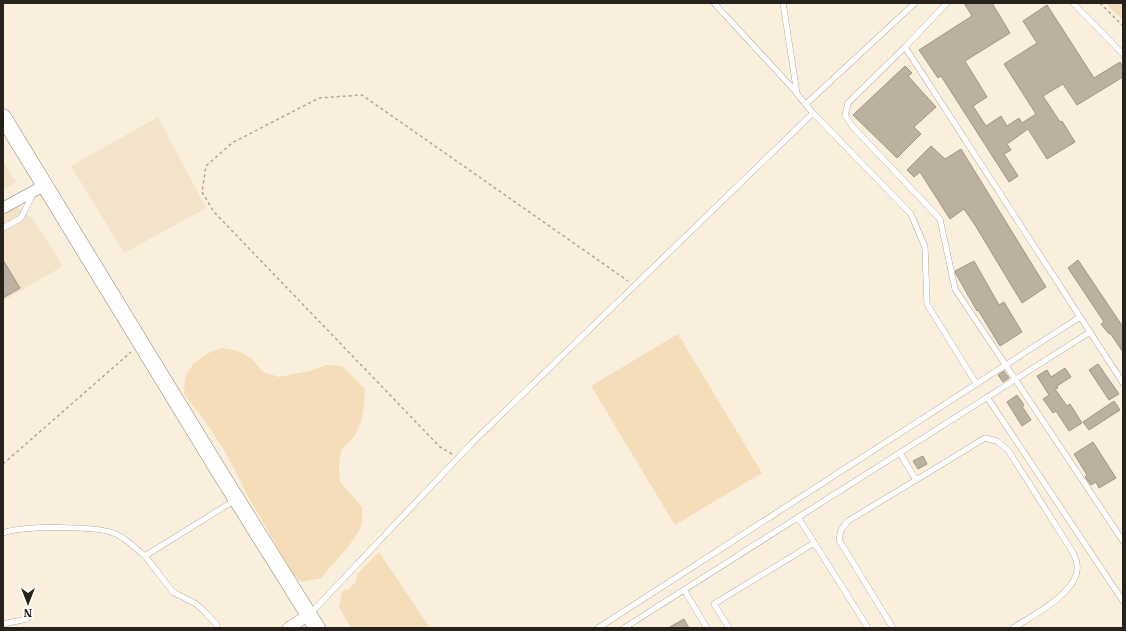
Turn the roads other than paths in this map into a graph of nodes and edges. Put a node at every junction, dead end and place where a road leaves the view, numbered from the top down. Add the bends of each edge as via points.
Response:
1 (714, 3) edge
2 (783, 3) edge
3 (915, 3) edge
4 (947, 3) edge
5 (1073, 3) edge
6 (905, 47) junction
7 (1123, 54) edge
8 (797, 94) junction
9 (806, 104) junction
10 (813, 113) junction
11 (3, 117) edge
12 (40, 187) junction
13 (3, 208) edge
14 (3, 228) edge
15 (1080, 317) junction
16 (1090, 332) junction
17 (1006, 364) junction
18 (1016, 380) junction
19 (976, 383) junction
20 (1123, 383) edge
21 (987, 397) junction
22 (900, 453) junction
23 (916, 480) junction
24 (237, 498) junction
25 (798, 517) junction
26 (3, 533) edge
27 (1123, 541) edge
28 (814, 543) junction
29 (145, 556) junction
30 (684, 590) junction
31 (1123, 601) edge
32 (27, 619) dead end
33 (313, 621) edge
34 (3, 624) edge
35 (217, 625) dead end
36 (288, 628) edge
37 (598, 628) edge
38 (624, 628) edge
39 (707, 628) edge
40 (729, 628) edge
41 (868, 628) edge
42 (893, 628) edge
43 (1014, 628) edge

1 - 8 lane
2 - 8 lane
3 - 9 lane
4 - 6 lane
5 - 7 lane
6 - 15 lane
6 - 17 lane via 848,103 845,115 852,126 940,219 955,289
8 - 9 lane
9 - 10 lane
10 - 19 lane via 911,214 925,247 927,304
10 - 33 lane via 458,458
11 - 12 main road
12 - 13 street
12 - 14 lane via 21,218
12 - 24 main road via 142,343
15 - 16 lane
15 - 17 lane
16 - 18 lane
16 - 20 lane
17 - 18 lane
17 - 19 lane
18 - 21 lane
18 - 27 lane
19 - 37 lane
21 - 22 lane
21 - 31 lane
22 - 23 lane
22 - 25 lane
23 - 42 lane via 848,521 841,530 839,540
23 - 43 lane via 985,438 998,441 1008,450 1072,551 1078,566 1074,582 1063,595
24 - 29 lane
24 - 33 main road
25 - 28 lane
25 - 30 lane
26 - 29 lane via 11,530 51,528 100,530 117,534
28 - 40 lane via 714,604
28 - 41 lane
29 - 35 lane via 172,592 196,604
30 - 38 lane
30 - 39 lane
32 - 34 lane
33 - 36 street

